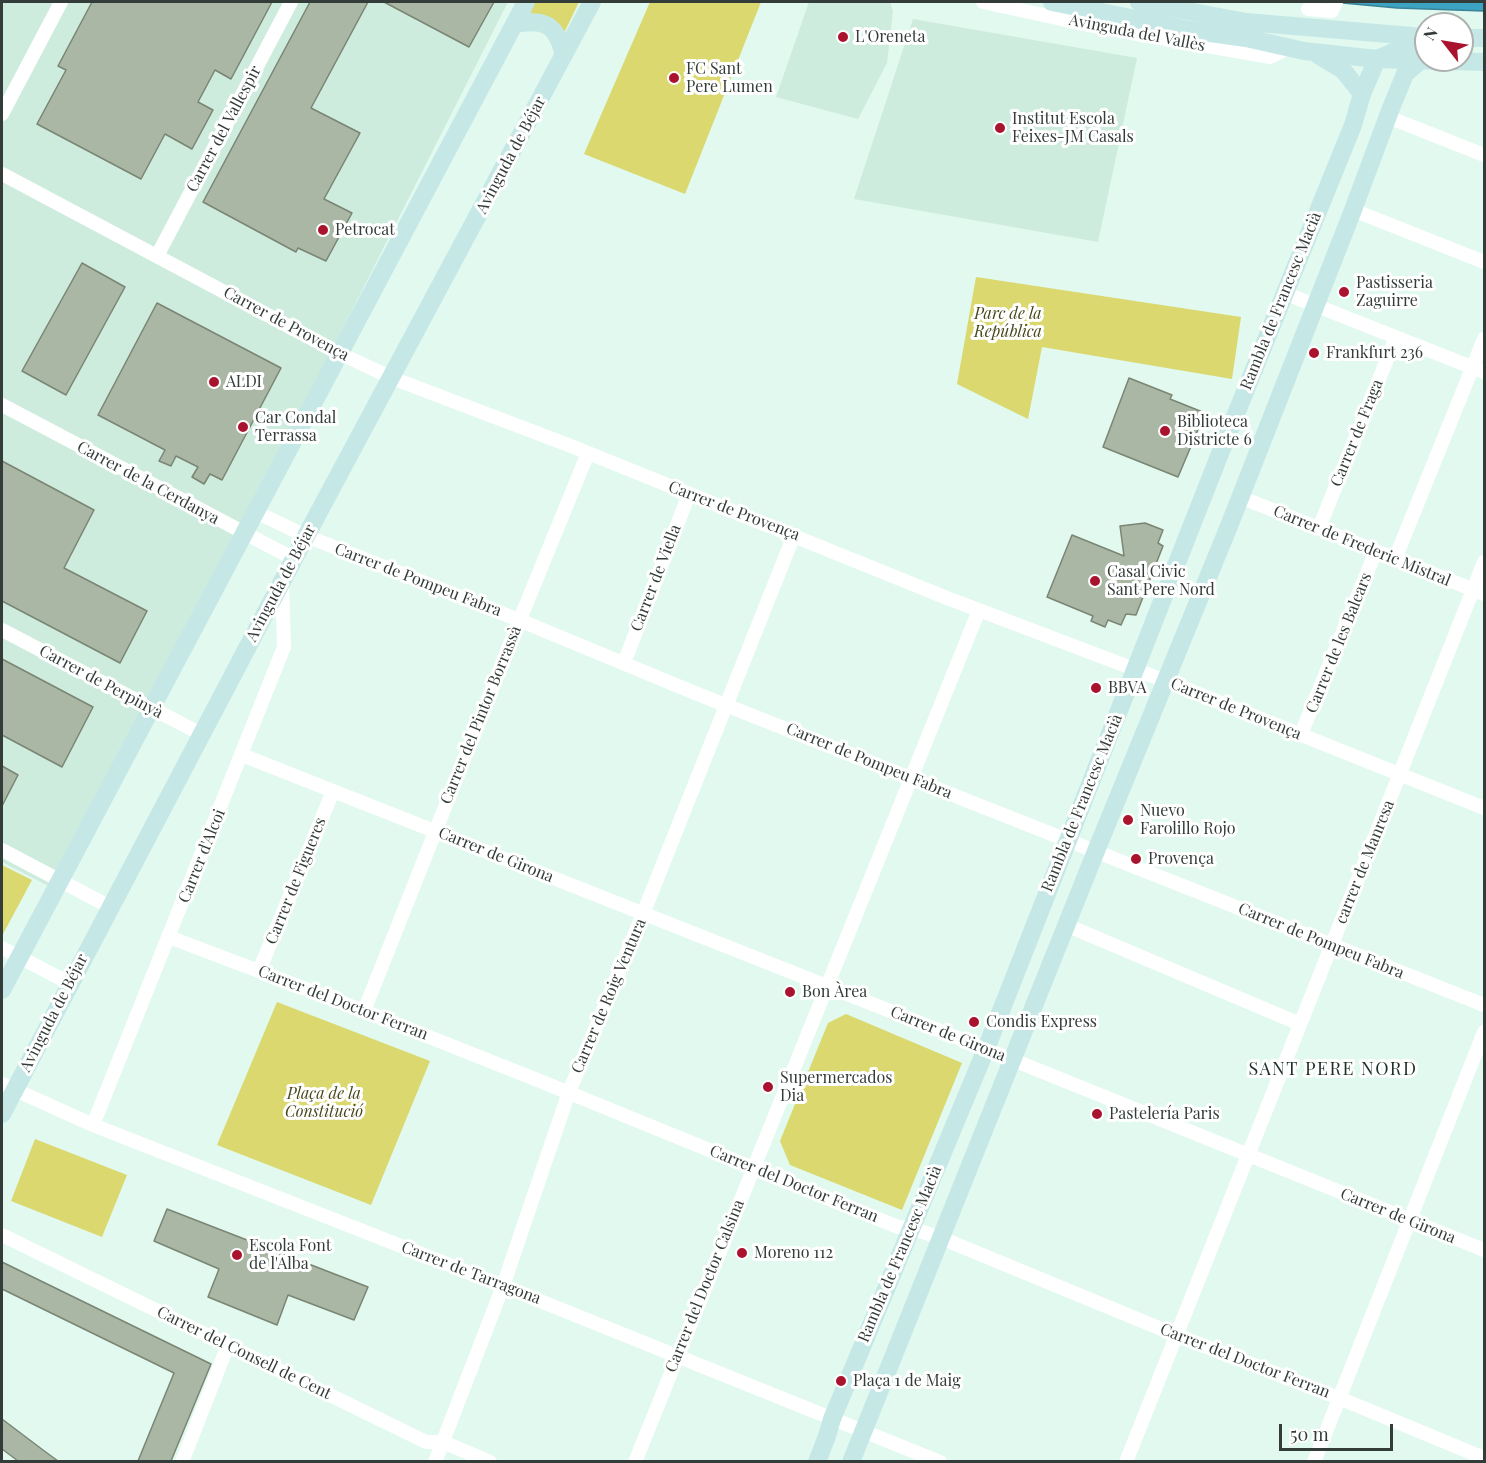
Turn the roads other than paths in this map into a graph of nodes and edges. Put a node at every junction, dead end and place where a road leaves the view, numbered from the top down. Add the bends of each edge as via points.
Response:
1 (61, 2) edge
2 (291, 2) edge
3 (526, 2) edge
4 (592, 2) edge
5 (983, 2) edge
6 (1052, 2) edge
7 (1139, 2) edge
8 (1336, 2) edge
9 (1308, 9) dead end
10 (514, 24) junction
11 (1414, 37) edge
12 (1414, 43) edge
13 (1290, 47) junction
14 (1314, 52) junction
15 (564, 55) junction
16 (1377, 59) junction
17 (1414, 61) edge
18 (1414, 66) edge
19 (1362, 94) junction
20 (2, 114) edge
21 (1388, 117) junction
22 (1485, 155) edge
23 (2, 174) edge
24 (1353, 210) junction
25 (157, 256) junction
26 (1485, 262) edge
27 (1284, 293) junction
28 (1316, 306) junction
29 (1396, 337) junction
30 (1485, 339) edge
31 (339, 353) junction
32 (1479, 370) edge
33 (392, 378) junction
34 (2, 405) edge
35 (588, 453) junction
36 (689, 494) junction
37 (1240, 497) junction
38 (255, 512) junction
39 (1319, 528) junction
40 (244, 533) junction
41 (794, 535) junction
42 (306, 536) junction
43 (1376, 551) junction
44 (294, 559) junction
45 (1395, 559) junction
46 (1485, 562) edge
47 (282, 582) junction
48 (1479, 592) edge
49 (979, 610) junction
50 (519, 620) junction
51 (2, 630) edge
52 (624, 663) junction
53 (1135, 669) junction
54 (1167, 681) junction
55 (725, 705) junction
56 (151, 707) junction
57 (201, 734) junction
58 (1301, 734) junction
59 (242, 755) junction
60 (1400, 774) junction
61 (911, 777) junction
62 (333, 791) junction
63 (1485, 808) edge
64 (435, 831) junction
65 (1067, 840) junction
66 (2, 850) edge
67 (1096, 851) junction
68 (60, 881) junction
69 (110, 907) junction
70 (643, 914) junction
71 (1066, 925) junction
72 (169, 937) junction
73 (1332, 945) junction
74 (2, 948) edge
75 (19, 957) junction
76 (259, 971) junction
77 (69, 983) junction
78 (827, 986) junction
79 (2, 990) edge
80 (1485, 1005) edge
81 (364, 1011) junction
82 (1300, 1024) junction
83 (1485, 1032) edge
84 (986, 1049) junction
85 (1013, 1060) junction
86 (8, 1087) edge
87 (568, 1092) junction
88 (2, 1114) edge
89 (93, 1125) junction
90 (1248, 1155) junction
91 (752, 1167) junction
92 (1409, 1222) junction
93 (911, 1228) junction
94 (2, 1235) edge
95 (941, 1238) junction
96 (1485, 1250) edge
97 (503, 1286) junction
98 (1176, 1335) junction
99 (228, 1345) junction
100 (678, 1355) junction
101 (1339, 1398) junction
102 (831, 1419) junction
103 (863, 1431) junction
104 (443, 1442) junction
105 (1485, 1458) edge
106 (182, 1461) edge
107 (435, 1461) edge
108 (490, 1461) edge
109 (634, 1461) edge
110 (817, 1461) edge
111 (851, 1461) edge
112 (940, 1461) edge
113 (1126, 1461) edge
114 (1314, 1461) edge

1 - 20 street
2 - 25 street, Carrer del Vallespir
3 - 10 main road
4 - 15 main road, Avinguda de Béjar
5 - 13 street, Avinguda del Vallès via 1270,57
6 - 13 main road, Avinguda del Vallès
7 - 11 main road, Avinguda del Vallès via 1246,22
8 - 9 street via 1332,11
10 - 15 main road via 546,23 556,33
10 - 31 main road
12 - 16 main road
13 - 14 main road, Avinguda del Vallès
14 - 16 main road, Avinguda del Vallès
14 - 19 main road, Avinguda del Vallès via 1343,70
15 - 33 main road, Avinguda de Béjar
16 - 17 main road, Avinguda del Vallès
16 - 19 main road, Rambla de Francesc Macià
18 - 21 main road, Rambla de Francesc Macià via 1405,74
19 - 27 main road, Rambla de Francesc Macià
21 - 22 street
21 - 24 main road, Rambla de Francesc Macià
23 - 25 street, Carrer de Provença
24 - 26 street
24 - 28 main road, Rambla de Francesc Macià
25 - 31 street, Carrer de Provença
27 - 28 street
27 - 53 main road, Rambla de Francesc Macià
28 - 29 street
28 - 37 main road, Rambla de Francesc Macià
29 - 32 street
29 - 39 street, Carrer de Fraga
30 - 32 street
31 - 33 street, Carrer de Provença
31 - 38 main road
32 - 45 street
33 - 35 street, Carrer de Provença
33 - 42 main road, Avinguda de Béjar
34 - 40 street, Carrer de la Cerdanya
35 - 36 street, Carrer de Provença
35 - 50 street, Carrer del Pintor Borrassà
36 - 41 street, Carrer de Provença
36 - 52 street, Carrer de Viella
37 - 39 street, Carrer de Frederic Mistral
37 - 54 main road, Rambla de Francesc Macià
38 - 40 main road
38 - 42 street, Carrer de Pompeu Fabra
39 - 43 street, Carrer de Frederic Mistral
40 - 44 street, Carrer de la Cerdanya
40 - 56 main road
41 - 49 street, Carrer de Provença
41 - 55 street, Carrer de Roig Ventura
42 - 44 main road, Avinguda de Béjar
42 - 50 street, Carrer de Pompeu Fabra
43 - 45 street, Carrer de Frederic Mistral
43 - 58 street, Carrer de les Balears
44 - 47 main road, Avinguda de Béjar
45 - 48 street, Carrer de Frederic Mistral
46 - 48 street, carrer de Manresa
47 - 57 main road, Avinguda de Béjar
47 - 59 street, Carrer d'Alcoi via 284,647
48 - 60 street, carrer de Manresa
49 - 53 street, Carrer de Provença
49 - 61 street, Carrer del Doctor Calsina
50 - 52 street, Carrer de Pompeu Fabra
50 - 64 street, Carrer del Pintor Borrassà
51 - 56 street, Carrer de Perpinyà
52 - 55 street, Carrer de Pompeu Fabra
53 - 54 street, Carrer de Provença
53 - 65 main road, Rambla de Francesc Macià
54 - 58 street, Carrer de Provença
54 - 67 main road, Rambla de Francesc Macià
55 - 61 street, Carrer de Pompeu Fabra
55 - 70 street, Carrer de Roig Ventura
56 - 57 street, Carrer de Perpinyà
56 - 68 main road
57 - 69 main road, Avinguda de Béjar
58 - 60 street, Carrer de Provença
59 - 62 street, Carrer de Girona
59 - 72 street, Carrer d'Alcoi
60 - 63 street, Carrer de Provença
60 - 73 street, carrer de Manresa
61 - 65 street, Carrer de Pompeu Fabra
61 - 78 street, Carrer del Doctor Calsina
62 - 64 street, Carrer de Girona
62 - 76 street, Carrer de Figueres
64 - 70 street, Carrer de Girona
64 - 81 street, Carrer del Pintor Borrassà
65 - 67 street, Carrer de Pompeu Fabra
65 - 84 main road, Rambla de Francesc Macià
66 - 68 street
67 - 71 main road, Rambla de Francesc Macià
67 - 73 street, Carrer de Pompeu Fabra
68 - 69 street
68 - 75 main road
69 - 77 main road, Avinguda de Béjar
70 - 78 street, Carrer de Girona
70 - 87 street, Carrer de Roig Ventura
71 - 82 street
71 - 85 main road, Rambla de Francesc Macià
72 - 76 street, Carrer del Doctor Ferran
72 - 89 street, Carrer d'Alcoi
73 - 80 street, Carrer de Pompeu Fabra
73 - 82 street, carrer de Manresa
74 - 75 street
75 - 77 street
75 - 79 main road
76 - 81 street, Carrer del Doctor Ferran
77 - 86 main road, Avinguda de Béjar
78 - 84 street, Carrer de Girona
78 - 91 street, Carrer del Doctor Calsina
81 - 87 street, Carrer del Doctor Ferran
82 - 90 street, carrer de Manresa
83 - 92 street
84 - 85 street, Carrer de Girona
84 - 93 main road, Rambla de Francesc Macià
85 - 90 street, Carrer de Girona
85 - 95 main road, Rambla de Francesc Macià
86 - 88 main road, Avinguda de Béjar
86 - 89 street, Carrer de Tarragona
87 - 91 street, Carrer del Doctor Ferran
87 - 97 street, Carrer de Roig Ventura
89 - 97 street, Carrer de Tarragona
90 - 92 street, Carrer de Girona
90 - 98 street, carrer de Manresa
91 - 93 street, Carrer del Doctor Ferran via 898,1227
91 - 100 street, Carrer del Doctor Calsina
92 - 96 street, Carrer de Girona
92 - 101 street
93 - 95 street, Carrer del Doctor Ferran
93 - 102 main road, Rambla de Francesc Macià
94 - 99 street, Carrer del Consell de Cent
95 - 98 street, Carrer del Doctor Ferran
95 - 103 main road, Rambla de Francesc Macià
97 - 100 street, Carrer de Tarragona
97 - 104 street, Carrer de Roig Ventura
98 - 101 street, Carrer del Doctor Ferran
98 - 113 street, carrer de Manresa
99 - 104 street, Carrer del Consell de Cent via 420,1439
99 - 106 street
100 - 102 street, Carrer de Tarragona
100 - 109 street, Carrer del Doctor Calsina
101 - 105 street, Carrer del Doctor Ferran
101 - 114 street
102 - 103 street, Carrer de Tarragona
102 - 110 main road, Rambla de Francesc Macià
103 - 111 main road, Rambla de Francesc Macià
103 - 112 street, Carrer de Tarragona
104 - 107 street, Carrer de Roig Ventura
104 - 108 street, Carrer del Consell de Cent

